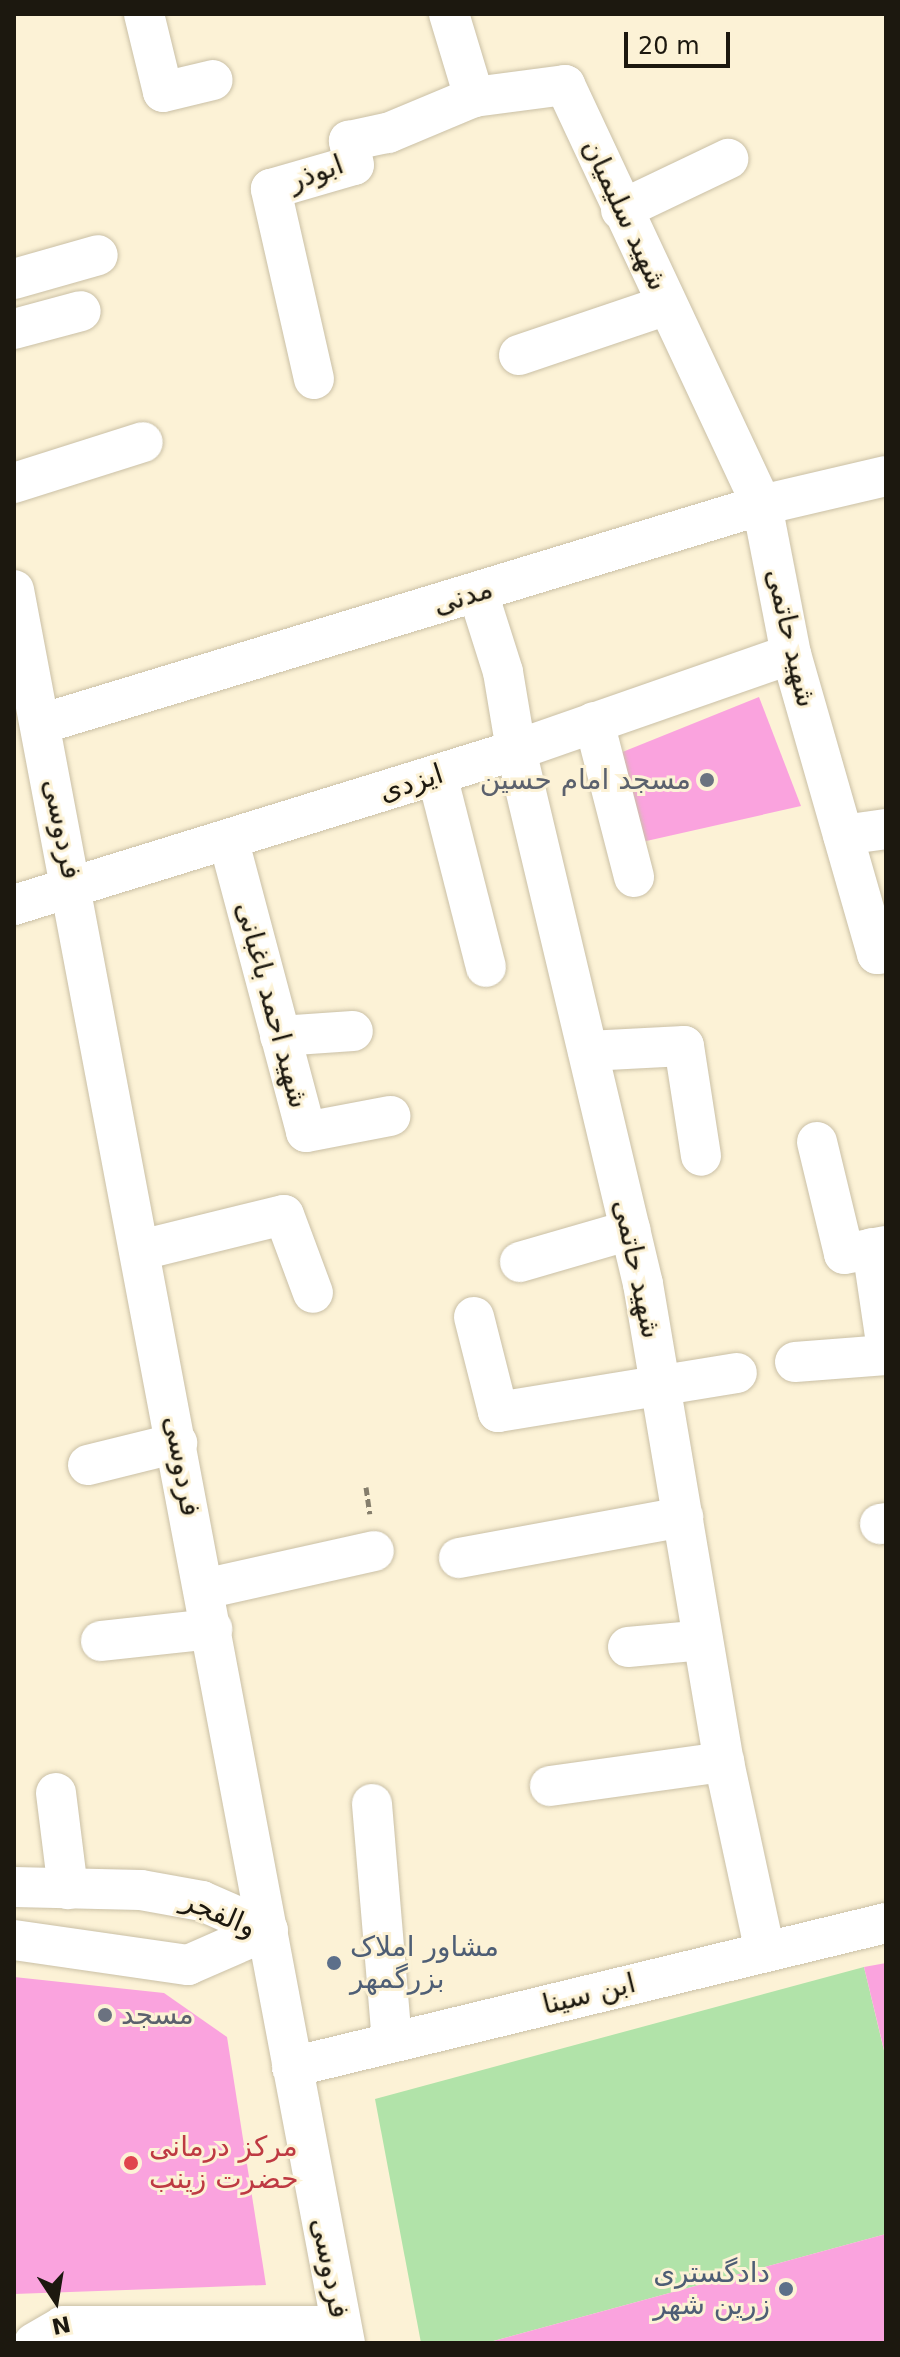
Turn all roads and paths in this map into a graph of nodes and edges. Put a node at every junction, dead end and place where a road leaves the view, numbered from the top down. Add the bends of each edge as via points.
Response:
1 (144, 14) edge
2 (449, 14) edge
3 (213, 80) dead end
4 (474, 97) junction
5 (728, 159) dead end
6 (621, 210) junction
7 (98, 255) dead end
8 (14, 279) edge
9 (667, 305) junction
10 (81, 311) dead end
11 (14, 329) edge
12 (519, 355) dead end
13 (314, 379) dead end
14 (143, 442) dead end
15 (886, 476) edge
16 (14, 483) edge
17 (762, 505) junction
18 (14, 590) edge
19 (478, 593) junction
20 (791, 654) junction
21 (594, 722) junction
22 (41, 724) junction
23 (516, 750) junction
24 (437, 775) junction
25 (886, 829) edge
26 (843, 835) junction
27 (229, 842) junction
28 (634, 877) dead end
29 (75, 890) junction
30 (14, 905) edge
31 (881, 954) edge
32 (486, 967) dead end
33 (353, 1031) dead end
34 (280, 1036) junction
35 (588, 1051) junction
36 (390, 1116) dead end
37 (817, 1142) dead end
38 (701, 1156) dead end
39 (630, 1230) junction
40 (879, 1247) edge
41 (141, 1250) junction
42 (520, 1262) dead end
43 (313, 1293) dead end
44 (474, 1317) dead end
45 (886, 1343) edge
46 (886, 1355) edge
47 (795, 1362) dead end
48 (737, 1373) dead end
49 (660, 1383) junction
50 (177, 1443) junction
51 (88, 1465) dead end
52 (683, 1517) junction
53 (374, 1551) dead end
54 (459, 1558) dead end
55 (204, 1589) junction
56 (212, 1629) junction
57 (703, 1640) junction
58 (101, 1641) dead end
59 (628, 1647) dead end
60 (724, 1762) junction
61 (550, 1786) dead end
62 (56, 1793) dead end
63 (372, 1804) dead end
64 (14, 1887) edge
65 (68, 1889) junction
66 (886, 1923) edge
67 (268, 1930) junction
68 (14, 1940) edge
69 (765, 1952) junction
70 (392, 2042) junction
71 (292, 2067) junction
72 (343, 2334) edge
73 (34, 2343) edge

1 - 3 street via 163,92
2 - 4 street
4 - 6 street, شهید سلیمیان via 565,85
4 - 13 street, ابوذر via 388,133 349,141 354,165 271,189
5 - 6 street
6 - 9 street, شهید سلیمیان
7 - 8 street
9 - 12 street
9 - 17 street, شهید سلیمیان
10 - 11 street
14 - 16 street
15 - 17 street, مدنی
17 - 19 street, مدنی
17 - 20 street, شهید حاتمی
18 - 22 street, فردوسی
19 - 22 street, مدنی
19 - 23 street, شهید حاتمی via 503,672
20 - 21 street, ایزدی
20 - 26 street, شهید حاتمی
21 - 23 street, ایزدی
21 - 28 street
22 - 29 street, فردوسی
23 - 24 street, ایزدی
23 - 35 street, شهید حاتمی
24 - 27 street, ایزدی
24 - 32 street
25 - 26 street
26 - 31 street, شهید حاتمی
27 - 29 street, ایزدی
27 - 34 street, شهید احمد باغبانی
29 - 30 street, ایزدی
29 - 41 street, فردوسی
33 - 34 street
34 - 36 street, شهید احمد باغبانی via 306,1132
35 - 38 street via 684,1046
35 - 39 street, شهید حاتمی
37 - 40 street via 844,1254
39 - 42 street
39 - 49 street, شهید حاتمی
40 - 45 street
41 - 43 street via 284,1215
41 - 50 street, فردوسی
44 - 49 street via 498,1412
46 - 47 street
48 - 49 street
49 - 52 street, شهید حاتمی
50 - 51 street
50 - 55 street, فردوسی
52 - 54 street
52 - 57 street, شهید حاتمی
53 - 55 street
55 - 56 street, فردوسی
56 - 58 street
56 - 67 street, فردوسی
57 - 59 street
57 - 60 street, شهید حاتمی
60 - 61 street
60 - 69 street, شهید حاتمی
62 - 65 street
63 - 70 street
64 - 65 street, والفجر
65 - 67 street, والفجر via 141,1890 202,1901
66 - 69 street, ابن سینا
67 - 68 street, والفجر via 188,1965
67 - 71 street, فردوسی
69 - 70 street, ابن سینا
70 - 71 street, ابن سینا
71 - 72 street, فردوسی
72 - 73 street via 63,2326

